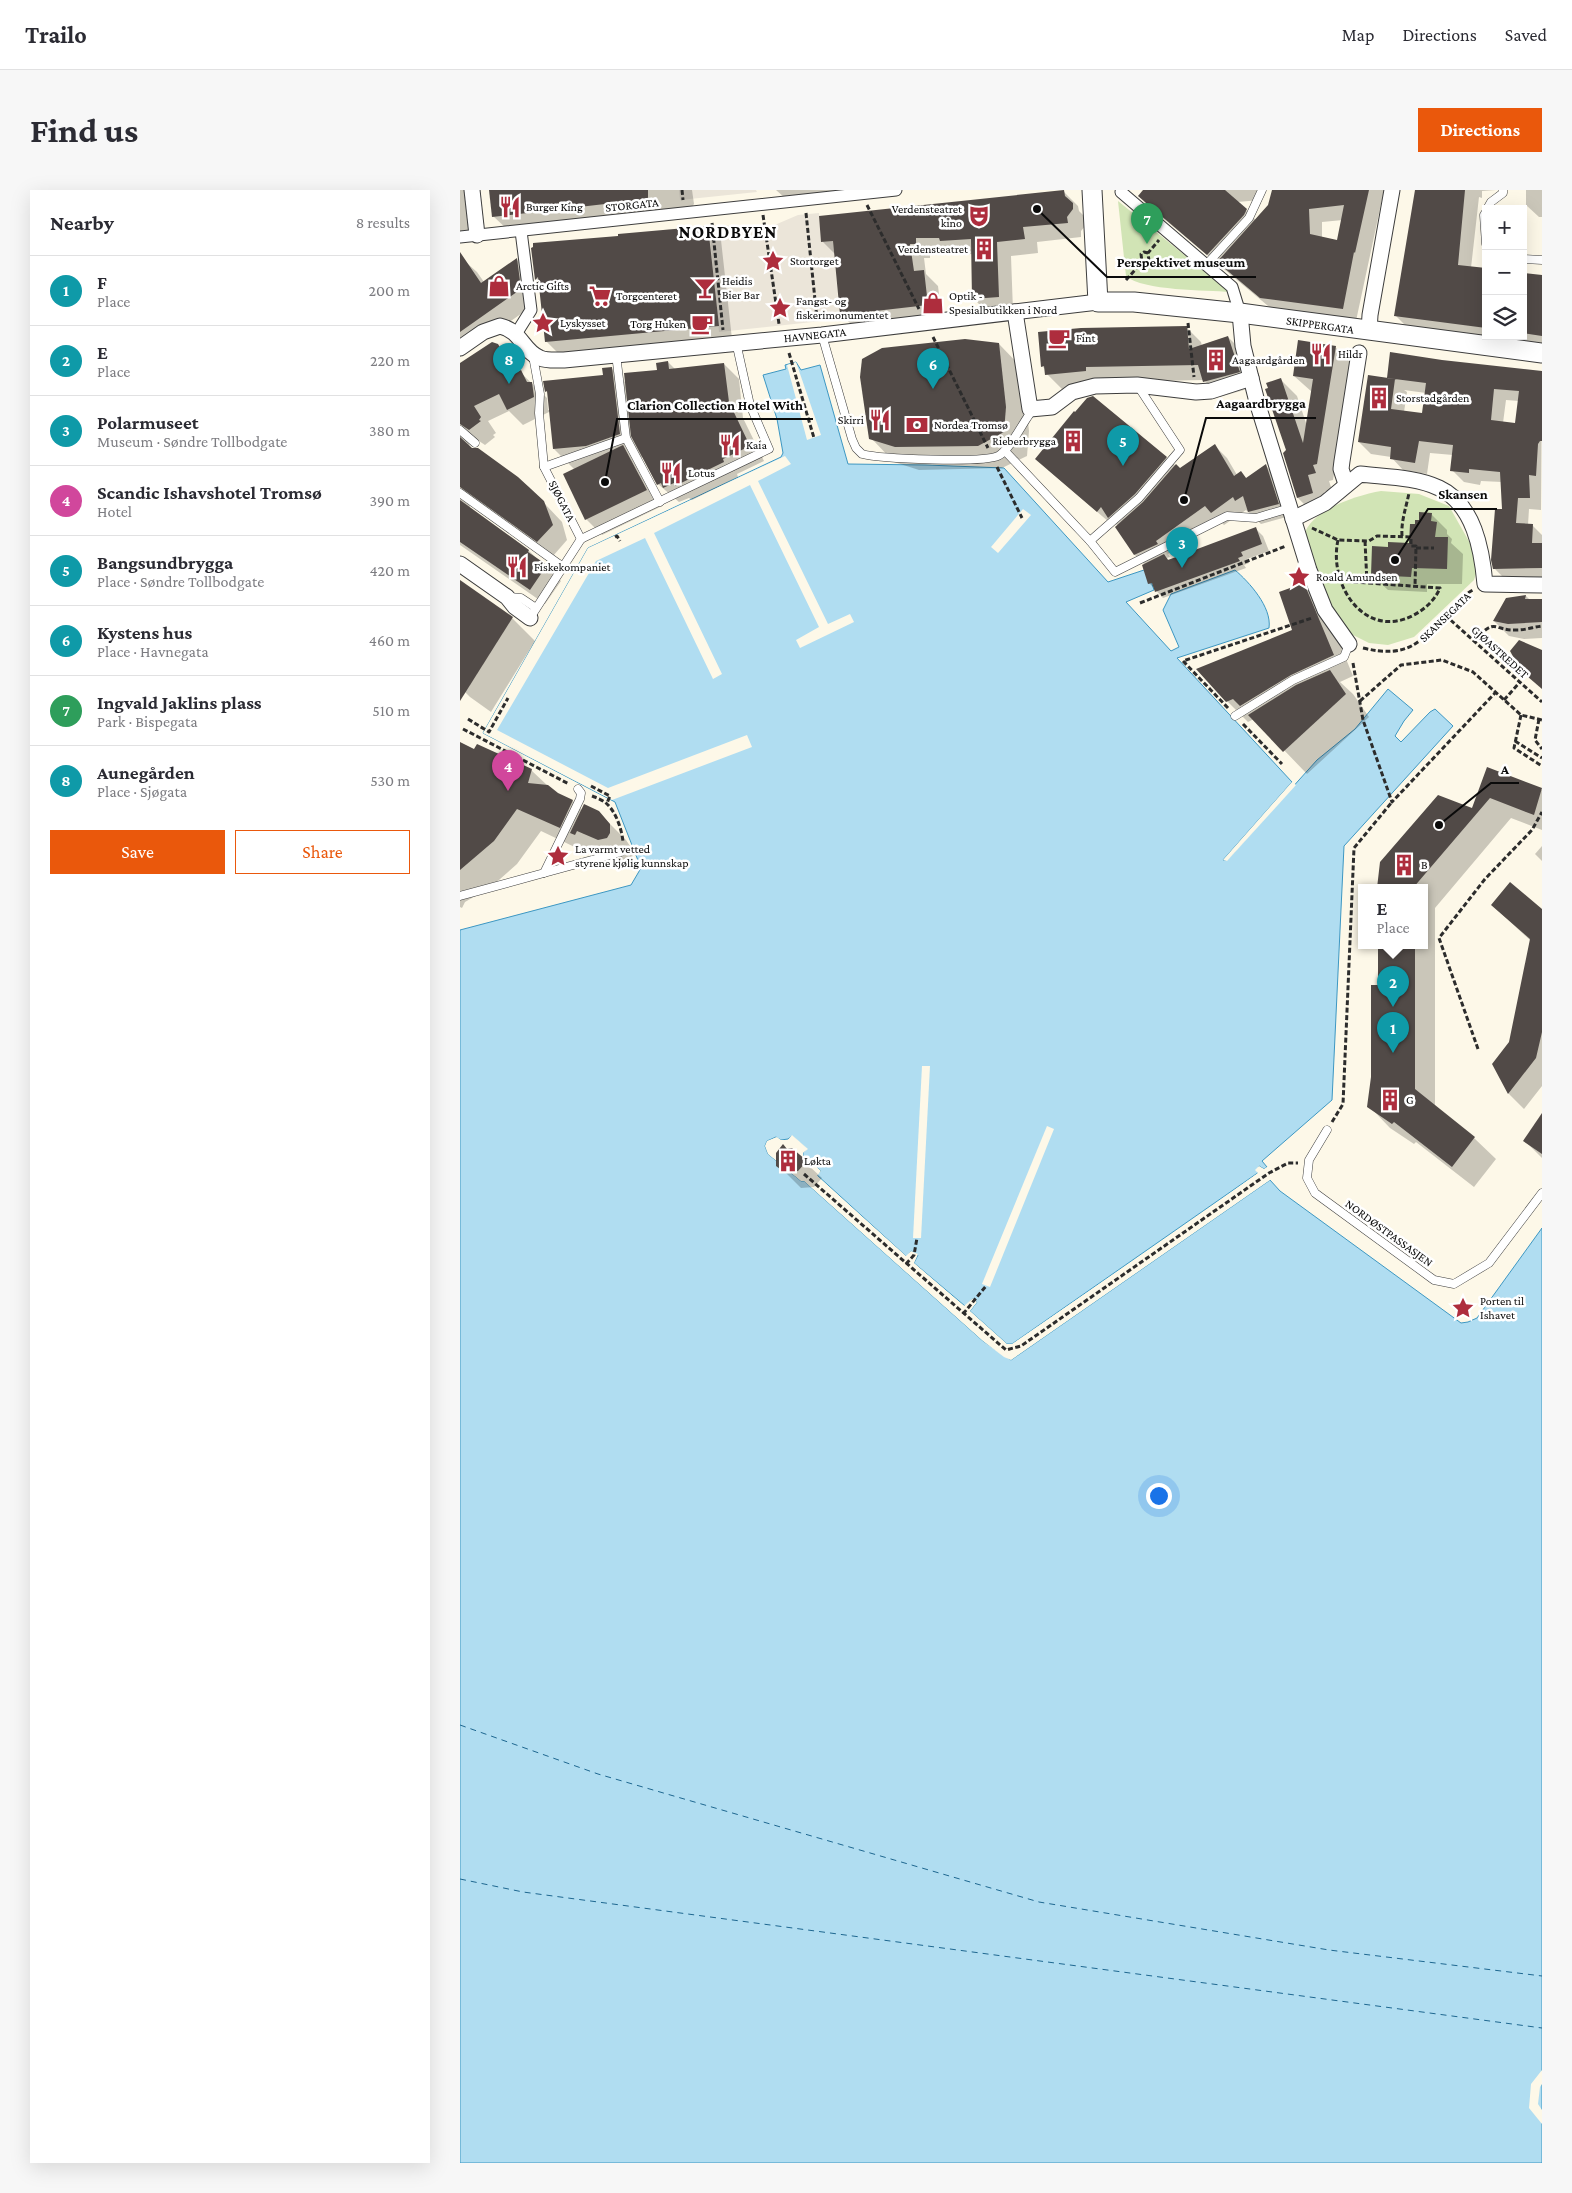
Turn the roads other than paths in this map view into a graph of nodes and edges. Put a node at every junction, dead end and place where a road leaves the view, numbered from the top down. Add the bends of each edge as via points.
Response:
1 (472, 190) edge
2 (896, 190) edge
3 (1092, 190) edge
4 (1262, 190) edge
5 (1392, 190) edge
6 (1503, 190) edge
7 (1121, 192) dead end
8 (1490, 205) edge
9 (521, 231) junction
10 (477, 235) junction
11 (460, 237) edge
12 (1527, 259) edge
13 (1542, 260) edge
14 (1206, 265) junction
15 (1098, 302) junction
16 (1015, 312) junction
17 (1240, 313) junction
18 (1369, 331) junction
19 (516, 334) junction
20 (822, 334) junction
21 (736, 342) junction
22 (460, 348) edge
23 (1542, 352) edge
24 (1359, 353) dead end
25 (533, 354) junction
26 (616, 354) junction
27 (1251, 378) junction
28 (1137, 385) junction
29 (1030, 409) junction
30 (460, 430) edge
31 (626, 438) junction
32 (475, 443) dead end
33 (1005, 451) junction
34 (544, 467) junction
35 (1346, 484) junction
36 (460, 494) edge
37 (660, 502) junction
38 (1292, 513) junction
39 (581, 539) junction
40 (1090, 541) junction
41 (460, 564) edge
42 (564, 566) junction
43 (1542, 585) edge
44 (533, 613) joint
45 (1349, 644) joint
46 (1236, 716) road end
47 (578, 789) road end
48 (621, 852) road end
49 (544, 873) junction
50 (460, 896) edge
51 (1327, 1130) road end
52 (1542, 1193) edge

1 - 10 street
2 - 9 street, STORGATA
3 - 15 street
4 - 14 lane via 1249,218
5 - 18 street
6 - 8 lane
7 - 14 street
9 - 10 street, STORGATA
9 - 19 street via 531,310
10 - 11 street, STORGATA
12 - 13 lane
14 - 17 street via 1232,287
15 - 16 street, HAVNEGATA
15 - 17 street, SKIPPERGATA via 1134,302
16 - 20 street, HAVNEGATA
16 - 29 street
17 - 18 street, SKIPPERGATA
17 - 27 street via 1243,346
18 - 23 street, SKIPPERGATA
19 - 22 street via 504,327 492,328
19 - 25 street
20 - 21 street, HAVNEGATA
20 - 33 lane via 852,439 862,454 950,460 996,457
21 - 26 street, HAVNEGATA
21 - 37 lane via 750,405 769,449
24 - 35 street via 1341,469
25 - 26 street, HAVNEGATA via 550,360
25 - 34 lane, SJØGATA via 540,394
26 - 31 lane
27 - 28 street via 1211,391 1196,392
27 - 38 street
28 - 29 street via 1095,386 1072,392 1052,407
28 - 40 lane via 1180,450 1139,498
29 - 33 lane
30 - 32 lane
31 - 34 lane
31 - 37 lane
33 - 40 lane
34 - 39 lane, SJØGATA
35 - 38 street via 1325,503
35 - 43 street, SKANSEGATA via 1360,474 1430,484 1455,497 1467,515 1477,539 1485,584
36 - 42 lane
37 - 39 lane
38 - 40 lane via 1256,518 1228,516 1115,572
38 - 45 street via 1316,590 1327,614
39 - 42 lane
41 - 44 street via 515,607
42 - 44 lane
45 - 46 lane via 1344,657 1293,680
47 - 49 lane via 580,799
48 - 49 lane
49 - 50 lane
51 - 52 lane, NORDØSTPASSASJEN via 1309,1160 1307,1178 1315,1193 1434,1280 1454,1284 1489,1263

